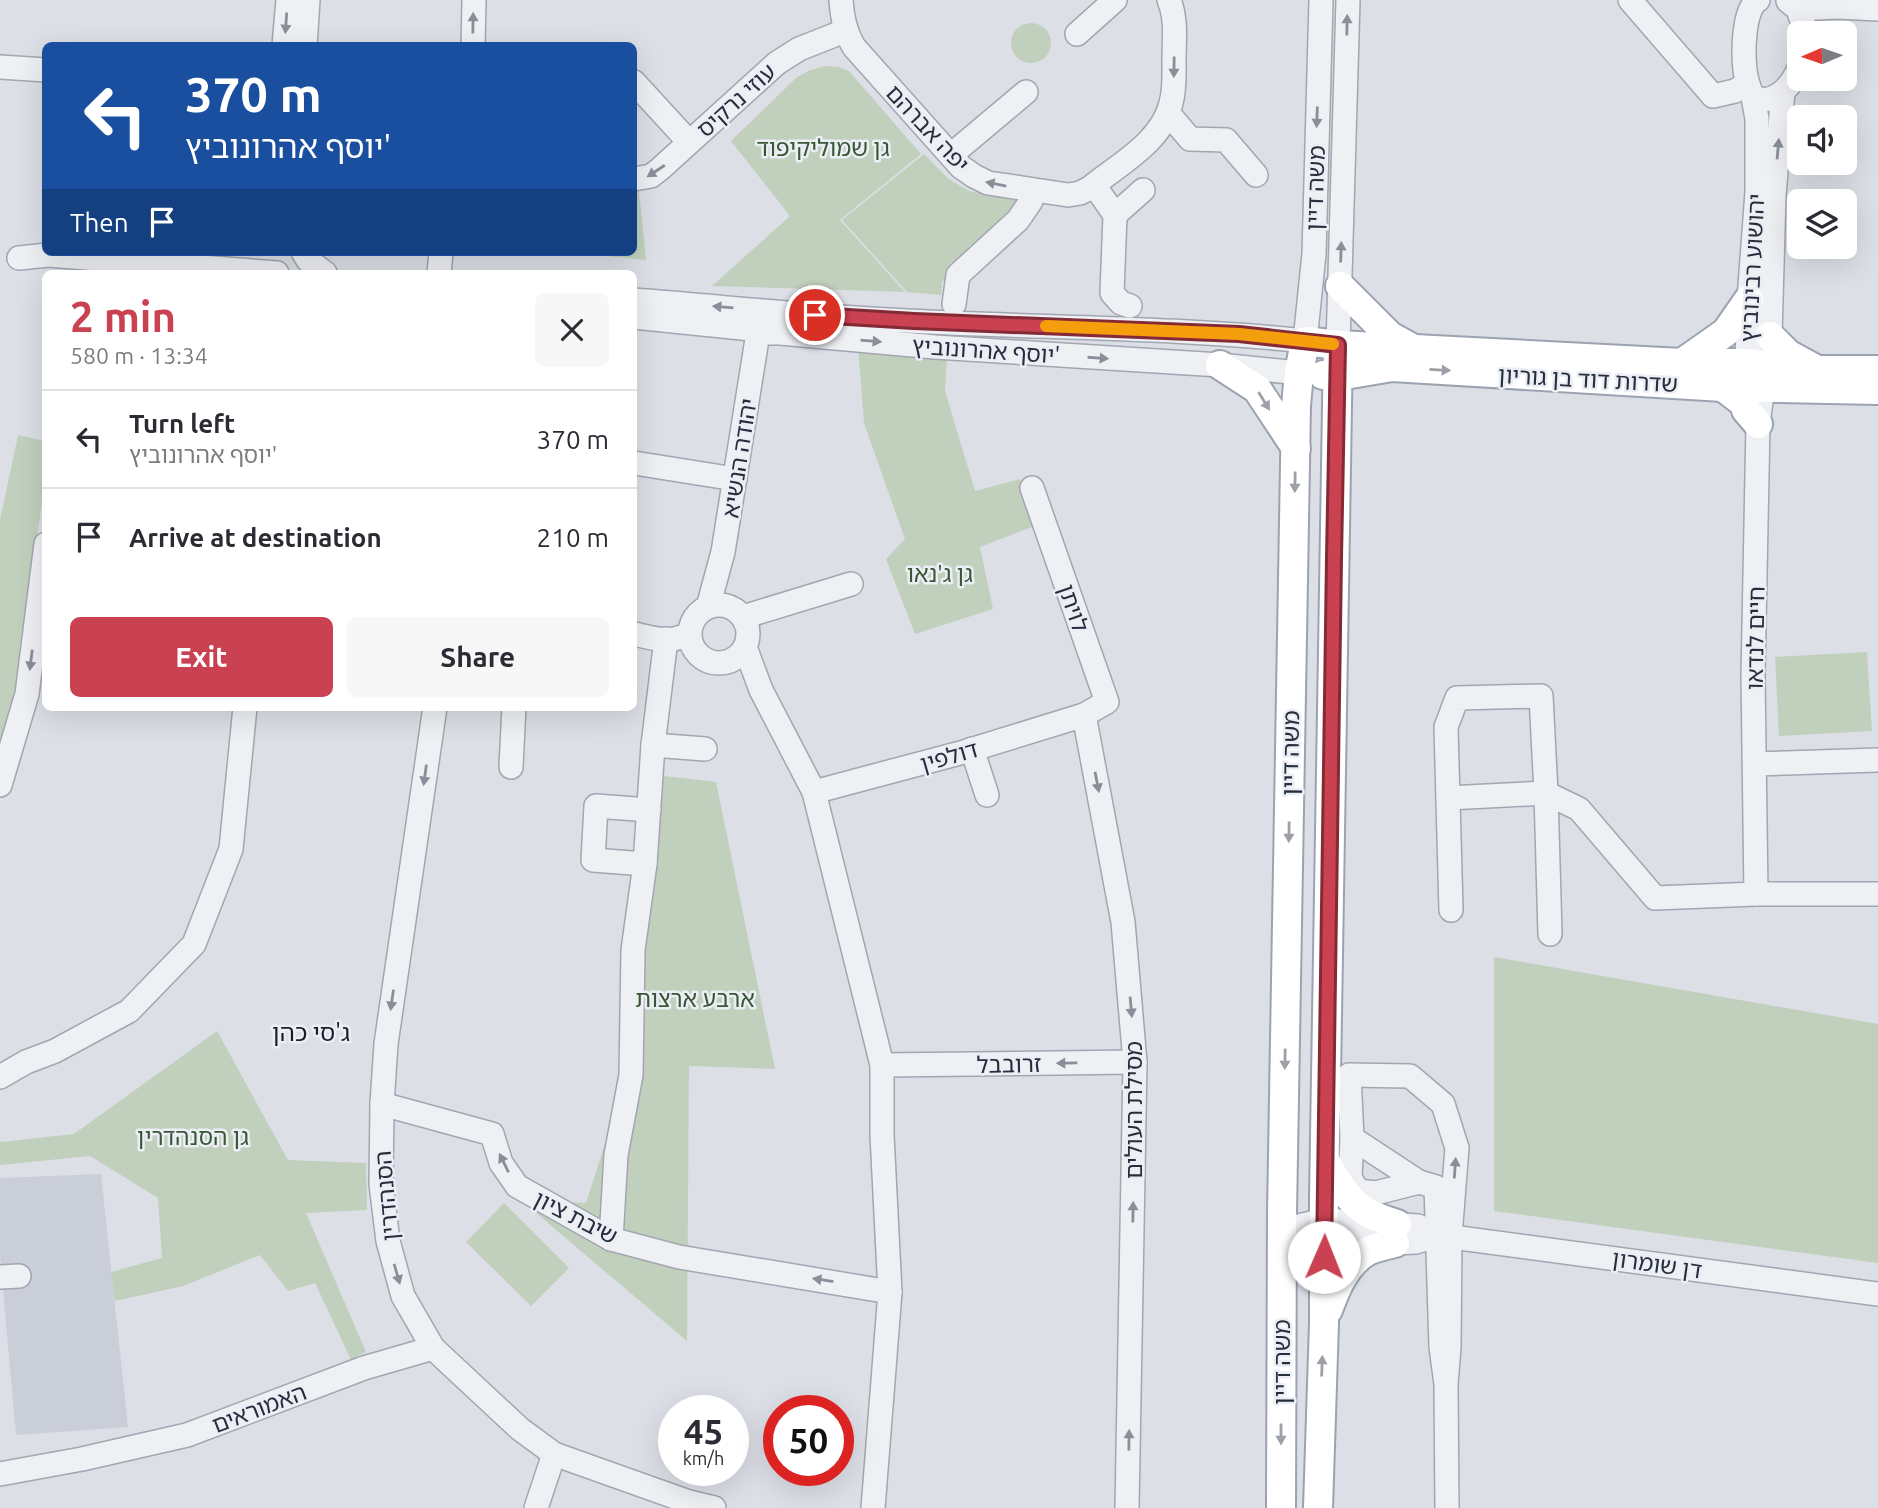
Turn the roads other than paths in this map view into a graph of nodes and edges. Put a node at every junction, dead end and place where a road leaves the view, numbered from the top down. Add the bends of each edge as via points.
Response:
1 (288, 0) edge
2 (308, 0) edge
3 (474, 0) edge
4 (841, 0) edge
5 (1115, 0) edge
6 (1169, 0) edge
7 (1321, 0) edge
8 (1348, 0) edge
9 (1630, 0) edge
10 (1758, 0) edge
11 (1793, 5) edge
12 (1837, 7) junction
13 (1878, 9) edge
14 (1802, 21) edge
15 (1821, 21) edge
16 (845, 28) junction
17 (1077, 34) dead end
18 (284, 42) edge
19 (305, 42) edge
20 (472, 42) edge
21 (0, 67) edge
22 (42, 70) edge
23 (637, 85) edge
24 (1787, 88) edge
25 (1026, 92) dead end
26 (1737, 92) junction
27 (1783, 92) junction
28 (1168, 113) junction
29 (1757, 119) junction
30 (690, 142) junction
31 (951, 155) junction
32 (1256, 175) dead end
33 (637, 178) edge
34 (1094, 185) junction
35 (1143, 190) dead end
36 (1032, 191) junction
37 (1115, 215) junction
38 (42, 255) edge
39 (51, 256) edge
40 (286, 256) edge
41 (306, 256) edge
42 (10, 257) edge
43 (85, 267) edge
44 (274, 269) edge
45 (321, 270) edge
46 (1340, 286) junction
47 (1749, 299) junction
48 (637, 301) edge
49 (954, 304) dead end
50 (1130, 306) dead end
51 (637, 317) edge
52 (769, 326) junction
53 (1770, 335) junction
54 (1305, 341) junction
55 (1338, 345) junction
56 (1414, 349) junction
57 (1682, 363) junction
58 (1220, 366) junction
59 (1392, 368) junction
60 (1817, 370) junction
61 (1878, 370) edge
62 (1759, 372) junction
63 (1299, 373) junction
64 (1339, 376) junction
65 (1723, 387) junction
66 (1878, 390) edge
67 (1758, 424) junction
68 (1296, 448) junction
69 (1335, 448) junction
70 (637, 463) edge
71 (735, 479) junction
72 (1032, 488) dead end
73 (42, 574) edge
74 (851, 584) dead end
75 (726, 610) junction
76 (690, 633) junction
77 (637, 635) edge
78 (666, 639) junction
79 (745, 647) junction
80 (726, 662) junction
81 (761, 690) junction
82 (245, 711) edge
83 (434, 711) edge
84 (514, 711) edge
85 (1084, 715) junction
86 (653, 745) junction
87 (705, 750) dead end
88 (972, 750) junction
89 (1752, 750) junction
90 (1878, 760) edge
91 (511, 767) dead end
92 (0, 785) edge
93 (814, 792) junction
94 (1546, 793) junction
95 (988, 795) dead end
96 (1448, 798) junction
97 (649, 810) junction
98 (645, 864) junction
99 (1756, 894) junction
100 (1878, 894) edge
101 (1451, 910) dead end
102 (1550, 934) dead end
103 (26, 1062) junction
104 (1135, 1062) junction
105 (882, 1066) junction
106 (0, 1067) edge
107 (0, 1077) edge
108 (382, 1104) junction
109 (1352, 1138) junction
110 (1325, 1161) junction
111 (1419, 1182) junction
112 (1282, 1230) junction
113 (1324, 1230) junction
114 (1396, 1234) junction
115 (1443, 1235) junction
116 (611, 1239) junction
117 (890, 1292) junction
118 (1878, 1294) edge
119 (1324, 1323) junction
120 (433, 1348) junction
121 (554, 1454) junction
122 (82, 1459) junction
123 (0, 1474) edge
124 (0, 1481) edge
125 (688, 1505) edge
126 (536, 1508) edge
127 (714, 1508) edge
128 (873, 1508) edge
129 (1127, 1508) edge
130 (1281, 1508) edge
131 (1318, 1508) edge
132 (1447, 1508) edge

1 -> 18 street
2 - 19 street
20 -> 3 street
4 - 16 street, יפה אברהם
5 - 17 street
6 -> 28 street, יפה אברהם via 1175,22 1174,88
7 -> 54 street, משה דיין via 1314,254
46 -> 8 street, משה דיין
9 - 26 street
10 - 26 street, יהושוע רבינוביץ via 1746,21
11 - 12 street
11 - 14 street
12 - 13 street
12 - 15 street
16 - 30 street, עוזי נרקיס via 777,63
16 - 31 street, יפה אברהם via 854,47
21 - 22 street
23 - 30 street
24 - 27 street
25 - 31 street
26 - 27 street via 1764,100
26 - 29 street, יהושוע רבינוביץ
26 - 29 street via 1734,102
53 -> 27 street, יהושוע רבינוביץ
28 - 32 street via 1190,139 1226,140
28 - 34 street, יפה אברהם via 1147,143
29 - 47 street, יהושוע רבינוביץ
30 -> 33 street, עוזי נרקיס via 656,173
36 -> 31 street, יפה אברהם via 983,181
34 - 36 street, יפה אברהם via 1068,195
34 - 37 street
35 - 37 street
36 - 49 street via 1018,220 958,275
37 - 50 street via 1112,293
38 - 42 street
39 - 43 street
40 - 44 street
41 - 45 street
43 - 44 street
46 - 55 street, משה דיין
46 - 56 main road via 1390,336
47 - 57 main road via 1726,332
47 - 62 street, יהושוע רבינוביץ
52 -> 48 street, יוסף אהרונוביץ'
51 - 52 street, יוסף אהרונוביץ' via 751,329
52 - 54 street, יוסף אהרונוביץ' via 910,321 1239,334
52 -> 58 street, יוסף אהרונוביץ' via 935,347
52 - 71 street, יהודה הנשיא via 769,343 754,364
53 - 60 main road via 1788,354
53 - 62 street, יהושוע רבינוביץ
54 - 55 main road, שדרות דוד בן גוריון
54 - 63 main road, משה דיין
55 - 56 main road, שדרות דוד בן גוריון
55 - 64 main road, משה דיין
56 - 57 main road, שדרות דוד בן גוריון
57 - 62 main road, שדרות דוד בן גוריון
58 - 63 street, יוסף אהרונוביץ'
58 -> 68 main road via 1257,389
59 - 64 main road, שדרות דוד בן גוריון
59 -> 65 main road, שדרות דוד בן גוריון
59 - 69 main road via 1358,391
60 - 61 main road, שדרות דוד בן גוריון
60 - 62 main road, שדרות דוד בן גוריון
62 - 65 main road, שדרות דוד בן גוריון
62 - 66 main road, שדרות דוד בן גוריון
62 - 67 street, חיים לנדאו
63 - 64 main road, שדרות דוד בן גוריון
63 - 68 main road, משה דיין
64 - 69 main road, משה דיין
65 - 67 main road via 1744,403
67 - 89 street, חיים לנדאו
68 -> 112 main road, משה דיין
69 - 110 main road, משה דיין
70 - 71 street
71 - 75 street, יהודה הנשיא via 723,552
72 - 85 street, לויתן via 1107,702
73 -> 92 street via 26,694
74 - 75 street
75 - 76 street via 699,613
75 - 79 street via 748,627
76 - 78 street
76 - 80 street via 691,643 704,659
77 - 78 street
78 - 86 street
79 - 80 street
79 - 81 street
80 - 81 street
81 - 93 street
82 - 103 street via 231,849 194,944 129,1011
83 -> 108 street, הסנהדרין via 386,1044
84 - 91 street
85 - 88 street, דולפין
85 -> 104 street, מסילת העולים via 1123,922
86 - 87 street
86 - 97 street
88 - 93 street, דולפין
88 - 95 street
89 - 90 street
89 - 99 street, חיים לנדאו
93 - 105 street
94 - 96 street
94 - 96 street via 1541,696 1457,698 1446,727
94 - 99 street via 1579,809 1655,898
94 - 102 street
96 - 101 street
97 - 98 street
97 - 98 street via 596,806 593,860
98 - 116 street via 633,950 631,1075 616,1155
99 - 100 street
103 - 106 street
103 - 107 street
104 -> 105 street, זרובבל
129 -> 104 street, מסילת העולים
105 - 117 street
116 -> 108 street, שיבת ציון via 517,1186 501,1163 492,1134
108 -> 120 street, הסנהדרין via 381,1184 387,1241 403,1296
109 - 111 street
109 - 111 street via 1350,1178 1358,1191 1376,1193
115 -> 109 street via 1457,1148 1443,1104 1410,1076 1349,1075
110 - 113 main road, משה דיין
110 - 114 main road via 1352,1201
111 - 115 street via 1436,1187
112 - 113 street, דן שומרון
112 -> 130 main road, משה דיין
113 - 114 street, דן שומרון
113 - 119 main road, משה דיין
114 - 115 street, דן שומרון via 1418,1226
114 - 119 main road via 1348,1267
115 - 118 street, דן שומרון
115 - 132 street via 1449,1347
117 -> 116 street, שיבת ציון via 679,1257
117 - 128 street
131 -> 119 main road, משה דיין
120 - 121 street, הסנהדרין via 520,1429
120 - 122 street, האמוראים via 364,1368 187,1435
121 - 125 street, הסנהדרין
121 - 126 street
122 - 123 street, האמוראים
122 - 124 street, האמוראים
123 - 124 street
125 - 127 street, הסנהדרין

